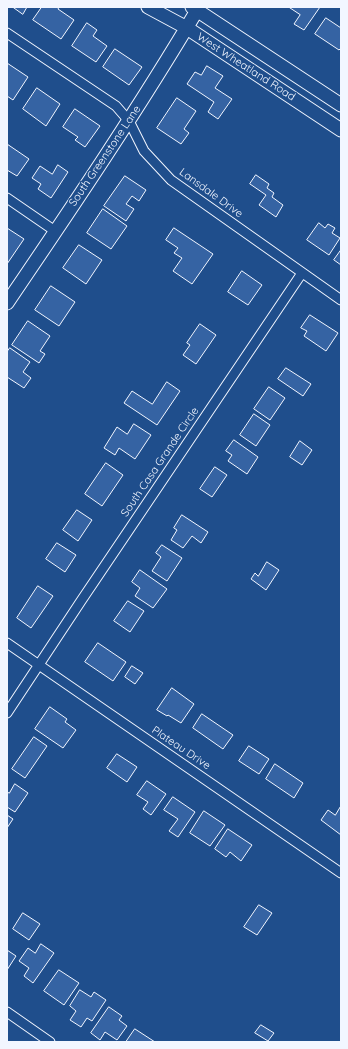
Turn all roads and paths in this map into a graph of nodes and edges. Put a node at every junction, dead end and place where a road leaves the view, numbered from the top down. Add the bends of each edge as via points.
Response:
1 (148, 7) edge
2 (196, 8) edge
3 (187, 28) junction
4 (7, 33) edge
5 (341, 105) edge
6 (129, 120) junction
7 (341, 130) edge
8 (7, 198) edge
9 (55, 231) junction
10 (302, 273) junction
11 (341, 300) edge
12 (7, 303) edge
13 (7, 643) edge
14 (39, 666) junction
15 (7, 714) edge
16 (341, 873) edge
17 (7, 1012) edge
18 (50, 1042) edge

1 - 3 main road, West Wheatland Road
2 - 3 main road, South Greenstone Lane
2 - 5 main road, West Wheatland Road
3 - 6 main road, South Greenstone Lane
3 - 7 main road, West Wheatland Road
4 - 6 street, Lansdale Drive via 116,106
6 - 9 main road, South Greenstone Lane
6 - 10 street, Lansdale Drive via 144,151 171,180
8 - 9 street
9 - 12 main road, South Greenstone Lane
10 - 11 street, Lansdale Drive
10 - 14 street, South Casa Grande Circle
13 - 14 street, Plateau Drive
14 - 15 street, South Casa Grande Circle
14 - 16 street, Plateau Drive
17 - 18 street

